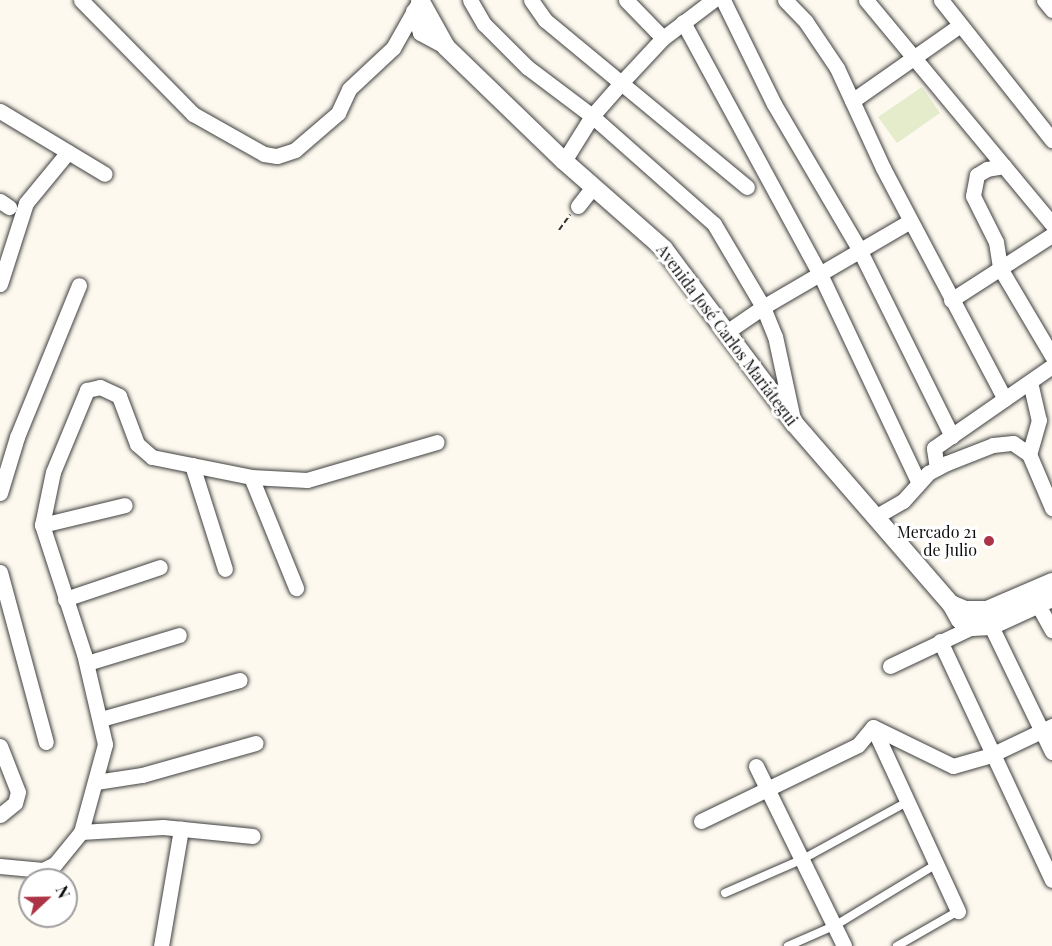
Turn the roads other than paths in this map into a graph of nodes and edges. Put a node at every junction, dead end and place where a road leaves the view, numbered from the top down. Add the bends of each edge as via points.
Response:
1 (81, 0) edge
2 (470, 0) edge
3 (531, 0) edge
4 (626, 0) edge
5 (714, 0) edge
6 (723, 0) edge
7 (785, 0) edge
8 (866, 0) edge
9 (941, 0) edge
10 (1044, 0) edge
11 (418, 4) edge
12 (1052, 10) edge
13 (683, 22) junction
14 (960, 25) junction
15 (663, 38) junction
16 (915, 58) junction
17 (621, 82) junction
18 (852, 101) junction
19 (0, 111) edge
20 (592, 117) junction
21 (1052, 140) edge
22 (68, 152) junction
23 (564, 160) junction
24 (1004, 166) junction
25 (105, 174) dead end
26 (593, 187) junction
27 (747, 187) dead end
28 (578, 206) road end
29 (910, 220) junction
30 (1052, 224) edge
31 (1052, 235) edge
32 (859, 249) junction
33 (1000, 268) junction
34 (820, 274) junction
35 (0, 284) edge
36 (79, 285) dead end
37 (951, 300) junction
38 (763, 307) junction
39 (728, 331) junction
40 (1052, 356) edge
41 (1052, 366) edge
42 (1030, 382) junction
43 (1005, 399) junction
44 (794, 423) junction
45 (952, 436) junction
46 (437, 442) dead end
47 (1029, 454) junction
48 (192, 465) junction
49 (937, 468) junction
50 (251, 477) junction
51 (919, 483) junction
52 (0, 493) edge
53 (125, 505) dead end
54 (1052, 508) edge
55 (875, 517) junction
56 (42, 525) junction
57 (160, 567) dead end
58 (225, 569) dead end
59 (0, 572) edge
60 (1052, 582) edge
61 (296, 588) dead end
62 (64, 599) junction
63 (1045, 602) edge
64 (951, 604) junction
65 (991, 626) junction
66 (972, 627) junction
67 (1052, 630) edge
68 (179, 635) dead end
69 (940, 641) junction
70 (87, 663) junction
71 (890, 666) dead end
72 (240, 680) dead end
73 (101, 719) junction
74 (873, 727) junction
75 (1047, 729) edge
76 (46, 742) dead end
77 (256, 743) dead end
78 (0, 746) edge
79 (1052, 752) edge
80 (991, 755) junction
81 (756, 766) dead end
82 (96, 782) junction
83 (767, 790) junction
84 (907, 802) junction
85 (0, 815) edge
86 (701, 821) dead end
87 (181, 829) junction
88 (81, 832) junction
89 (253, 836) dead end
90 (803, 859) junction
91 (935, 865) junction
92 (0, 867) edge
93 (1052, 880) edge
94 (725, 893) dead end
95 (958, 911) joint
96 (836, 925) junction
97 (161, 946) edge
98 (788, 946) edge
99 (844, 946) edge
100 (897, 946) edge

1 - 11 street via 193,114 271,156 290,153 335,117 353,84 393,48
2 - 20 street via 484,24 527,67
3 - 17 street via 545,20
4 - 15 street
5 - 13 street
6 - 32 street via 774,104
7 - 18 street via 806,22 837,68
8 - 16 street
9 - 14 street
10 - 12 street
11 - 23 street, Avenida José Carlos Mariátegui via 446,47
13 - 15 street
13 - 34 street
14 - 16 street
14 - 21 street
15 - 17 street
16 - 18 street
16 - 24 street
17 - 20 street
17 - 27 street
18 - 29 street
19 - 22 street
20 - 23 street
20 - 38 street via 714,224
22 - 25 street
22 - 35 street via 26,203
23 - 26 street, Avenida José Carlos Mariátegui
24 - 30 street
24 - 33 street via 987,169 973,184 982,221 996,242
26 - 28 street
26 - 39 street, Avenida José Carlos Mariátegui via 664,249
29 - 32 street
29 - 37 street
31 - 33 street
32 - 34 street
32 - 45 street
33 - 37 street
33 - 40 street
34 - 38 street
34 - 51 street
36 - 52 street via 17,437
37 - 43 street
38 - 39 street
38 - 44 street via 775,336
39 - 44 street, Avenida José Carlos Mariátegui
41 - 42 street
42 - 43 street
42 - 47 street via 1039,420
43 - 45 street
44 - 55 street, Avenida José Carlos Mariátegui
45 - 49 street via 932,451
46 - 50 street via 307,480
47 - 49 street via 1013,443 993,445
47 - 54 street
48 - 50 street
48 - 56 street via 152,457 142,451 119,396 94,387 87,390 70,425 53,472
48 - 58 street
49 - 51 street
50 - 61 street
51 - 55 street via 903,501
53 - 56 street
55 - 64 street, Avenida José Carlos Mariátegui
56 - 62 street
57 - 62 street
59 - 76 street
60 - 64 street via 987,610 965,610
62 - 70 street
63 - 65 street
63 - 67 street
64 - 66 street, Avenida José Carlos Mariátegui via 960,620
65 - 66 street
65 - 75 street
66 - 69 street
68 - 70 street
69 - 71 street
69 - 80 street
70 - 73 street
72 - 73 street
73 - 82 street via 105,744
74 - 80 street via 949,766
74 - 83 street via 858,745
74 - 84 street
75 - 79 street
75 - 80 street
77 - 82 street via 142,775
78 - 85 street via 18,792 15,803
80 - 93 street
81 - 83 street
82 - 88 street
83 - 86 street
83 - 90 street
84 - 90 lane
84 - 91 street
87 - 88 street
87 - 89 street
87 - 97 street
88 - 92 street via 55,864 43,870
90 - 94 lane
90 - 96 street
91 - 95 street
91 - 96 lane
95 - 100 lane
96 - 98 lane
96 - 99 street

